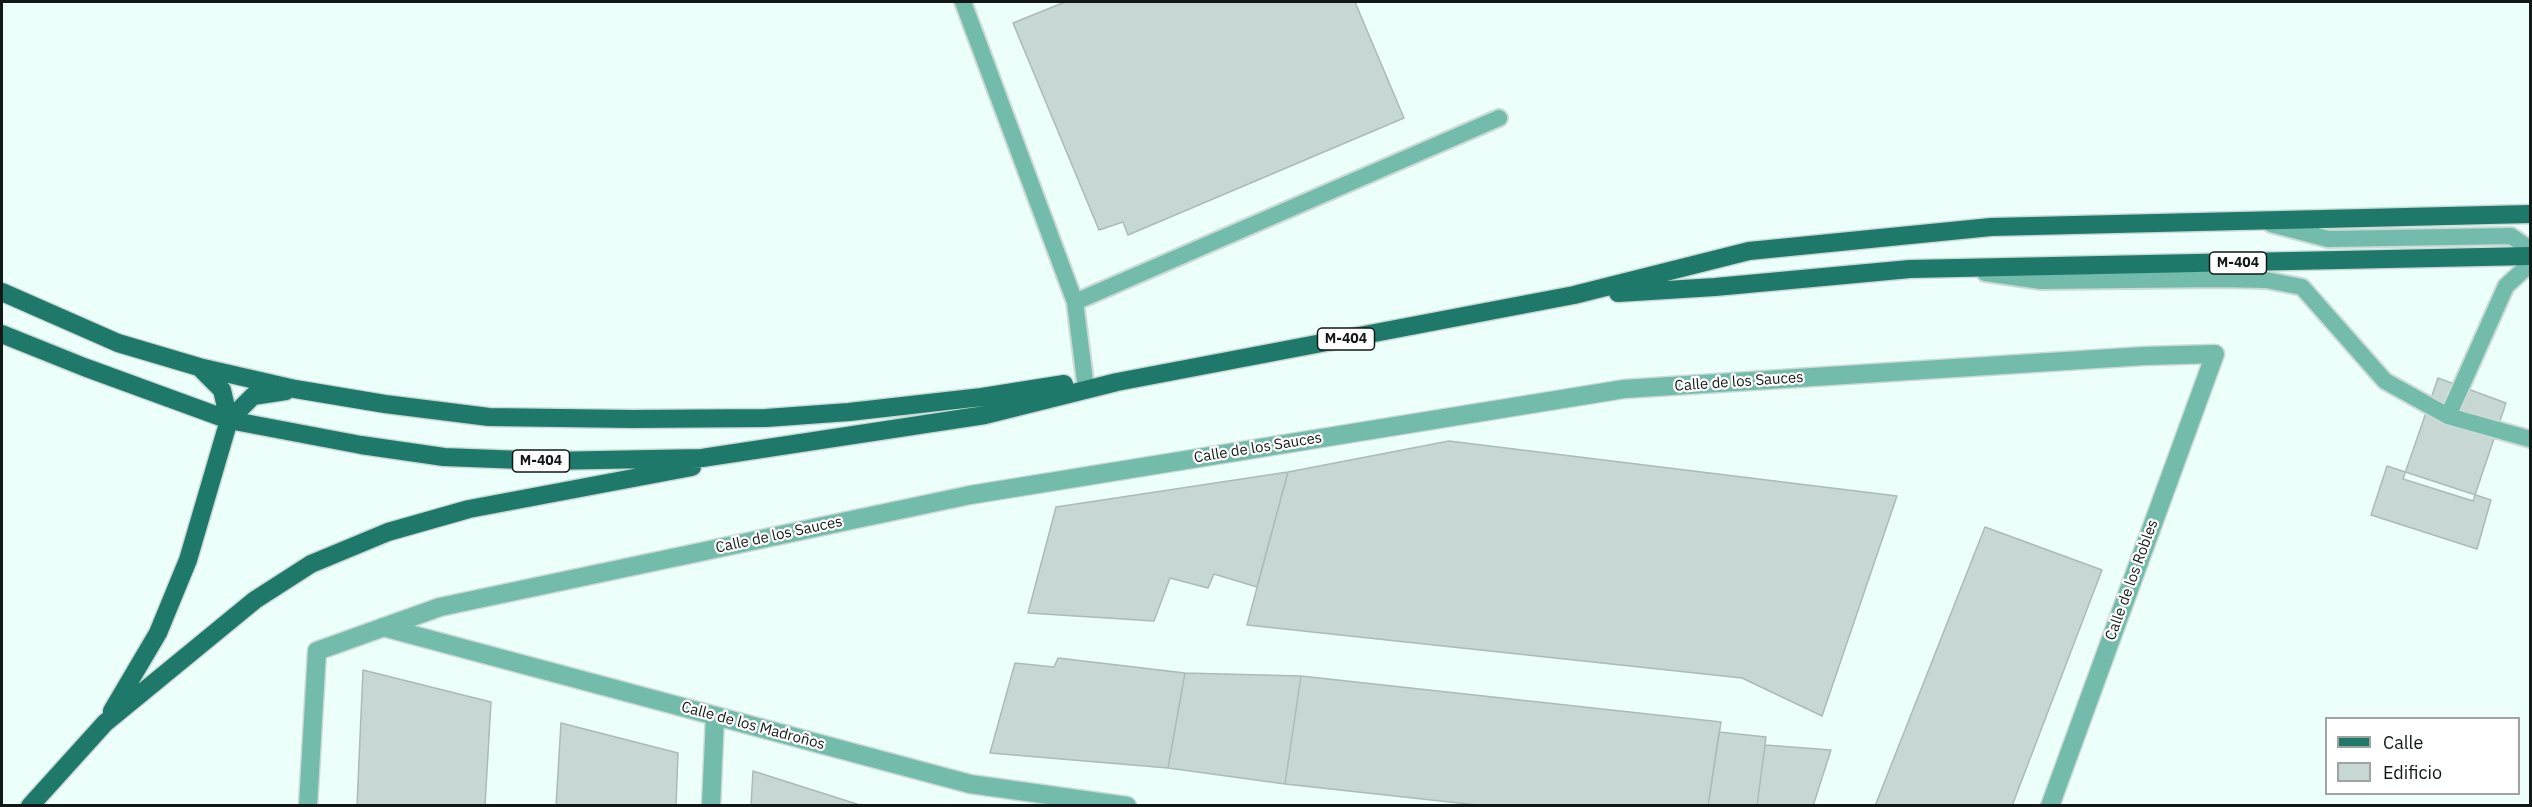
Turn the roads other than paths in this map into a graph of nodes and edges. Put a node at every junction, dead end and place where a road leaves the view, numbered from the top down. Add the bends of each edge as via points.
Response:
1 (963, 2) edge
2 (1499, 118) dead end
3 (2530, 214) edge
4 (2262, 221) junction
5 (2530, 249) edge
6 (2530, 256) edge
7 (2530, 264) edge
8 (1945, 267) junction
9 (2, 292) edge
10 (1574, 295) junction
11 (1075, 302) junction
12 (2, 334) edge
13 (2215, 354) joint
14 (199, 367) junction
15 (1084, 381) junction
16 (1117, 382) junction
17 (295, 389) junction
18 (2448, 416) junction
19 (229, 420) junction
20 (855, 434) junction
21 (2530, 439) edge
22 (382, 627) junction
23 (715, 716) junction
24 (105, 723) junction
25 (30, 806) edge
26 (308, 806) edge
27 (711, 806) edge
28 (1127, 806) edge
29 (2050, 806) edge

1 - 11 lane
2 - 11 lane
3 - 4 main road, M-404
4 - 5 lane via 2328,239 2511,236
4 - 10 main road, M-404 via 1991,226 1912,233 1749,251
6 - 8 main road, M-404
7 - 18 lane via 2506,286
8 - 10 main road, M-404
8 - 18 lane via 2041,281 2266,280 2302,287 2385,381
9 - 14 main road, M-404 via 118,343
10 - 16 main road, M-404
11 - 15 lane
12 - 19 main road, M-404
13 - 22 street, Calle de los Sauces via 1624,389 970,495 440,607
13 - 29 street, Calle de los Robles
14 - 17 main road, M-404
14 - 19 main road via 222,390
15 - 16 main road, M-404
15 - 17 main road, M-404 via 849,412 669,419 489,417
16 - 20 main road, M-404 via 985,415
17 - 19 main road via 253,396
18 - 21 lane
19 - 20 main road, M-404 via 444,457 548,461 702,458
19 - 24 main road via 188,560 158,633
20 - 24 main road via 469,509 388,532 311,564 255,600
22 - 23 street, Calle de los Madroños
22 - 26 street, Calle de los Sauces via 317,651
23 - 27 street
23 - 28 street, Calle de los Madroños via 970,784
24 - 25 main road

